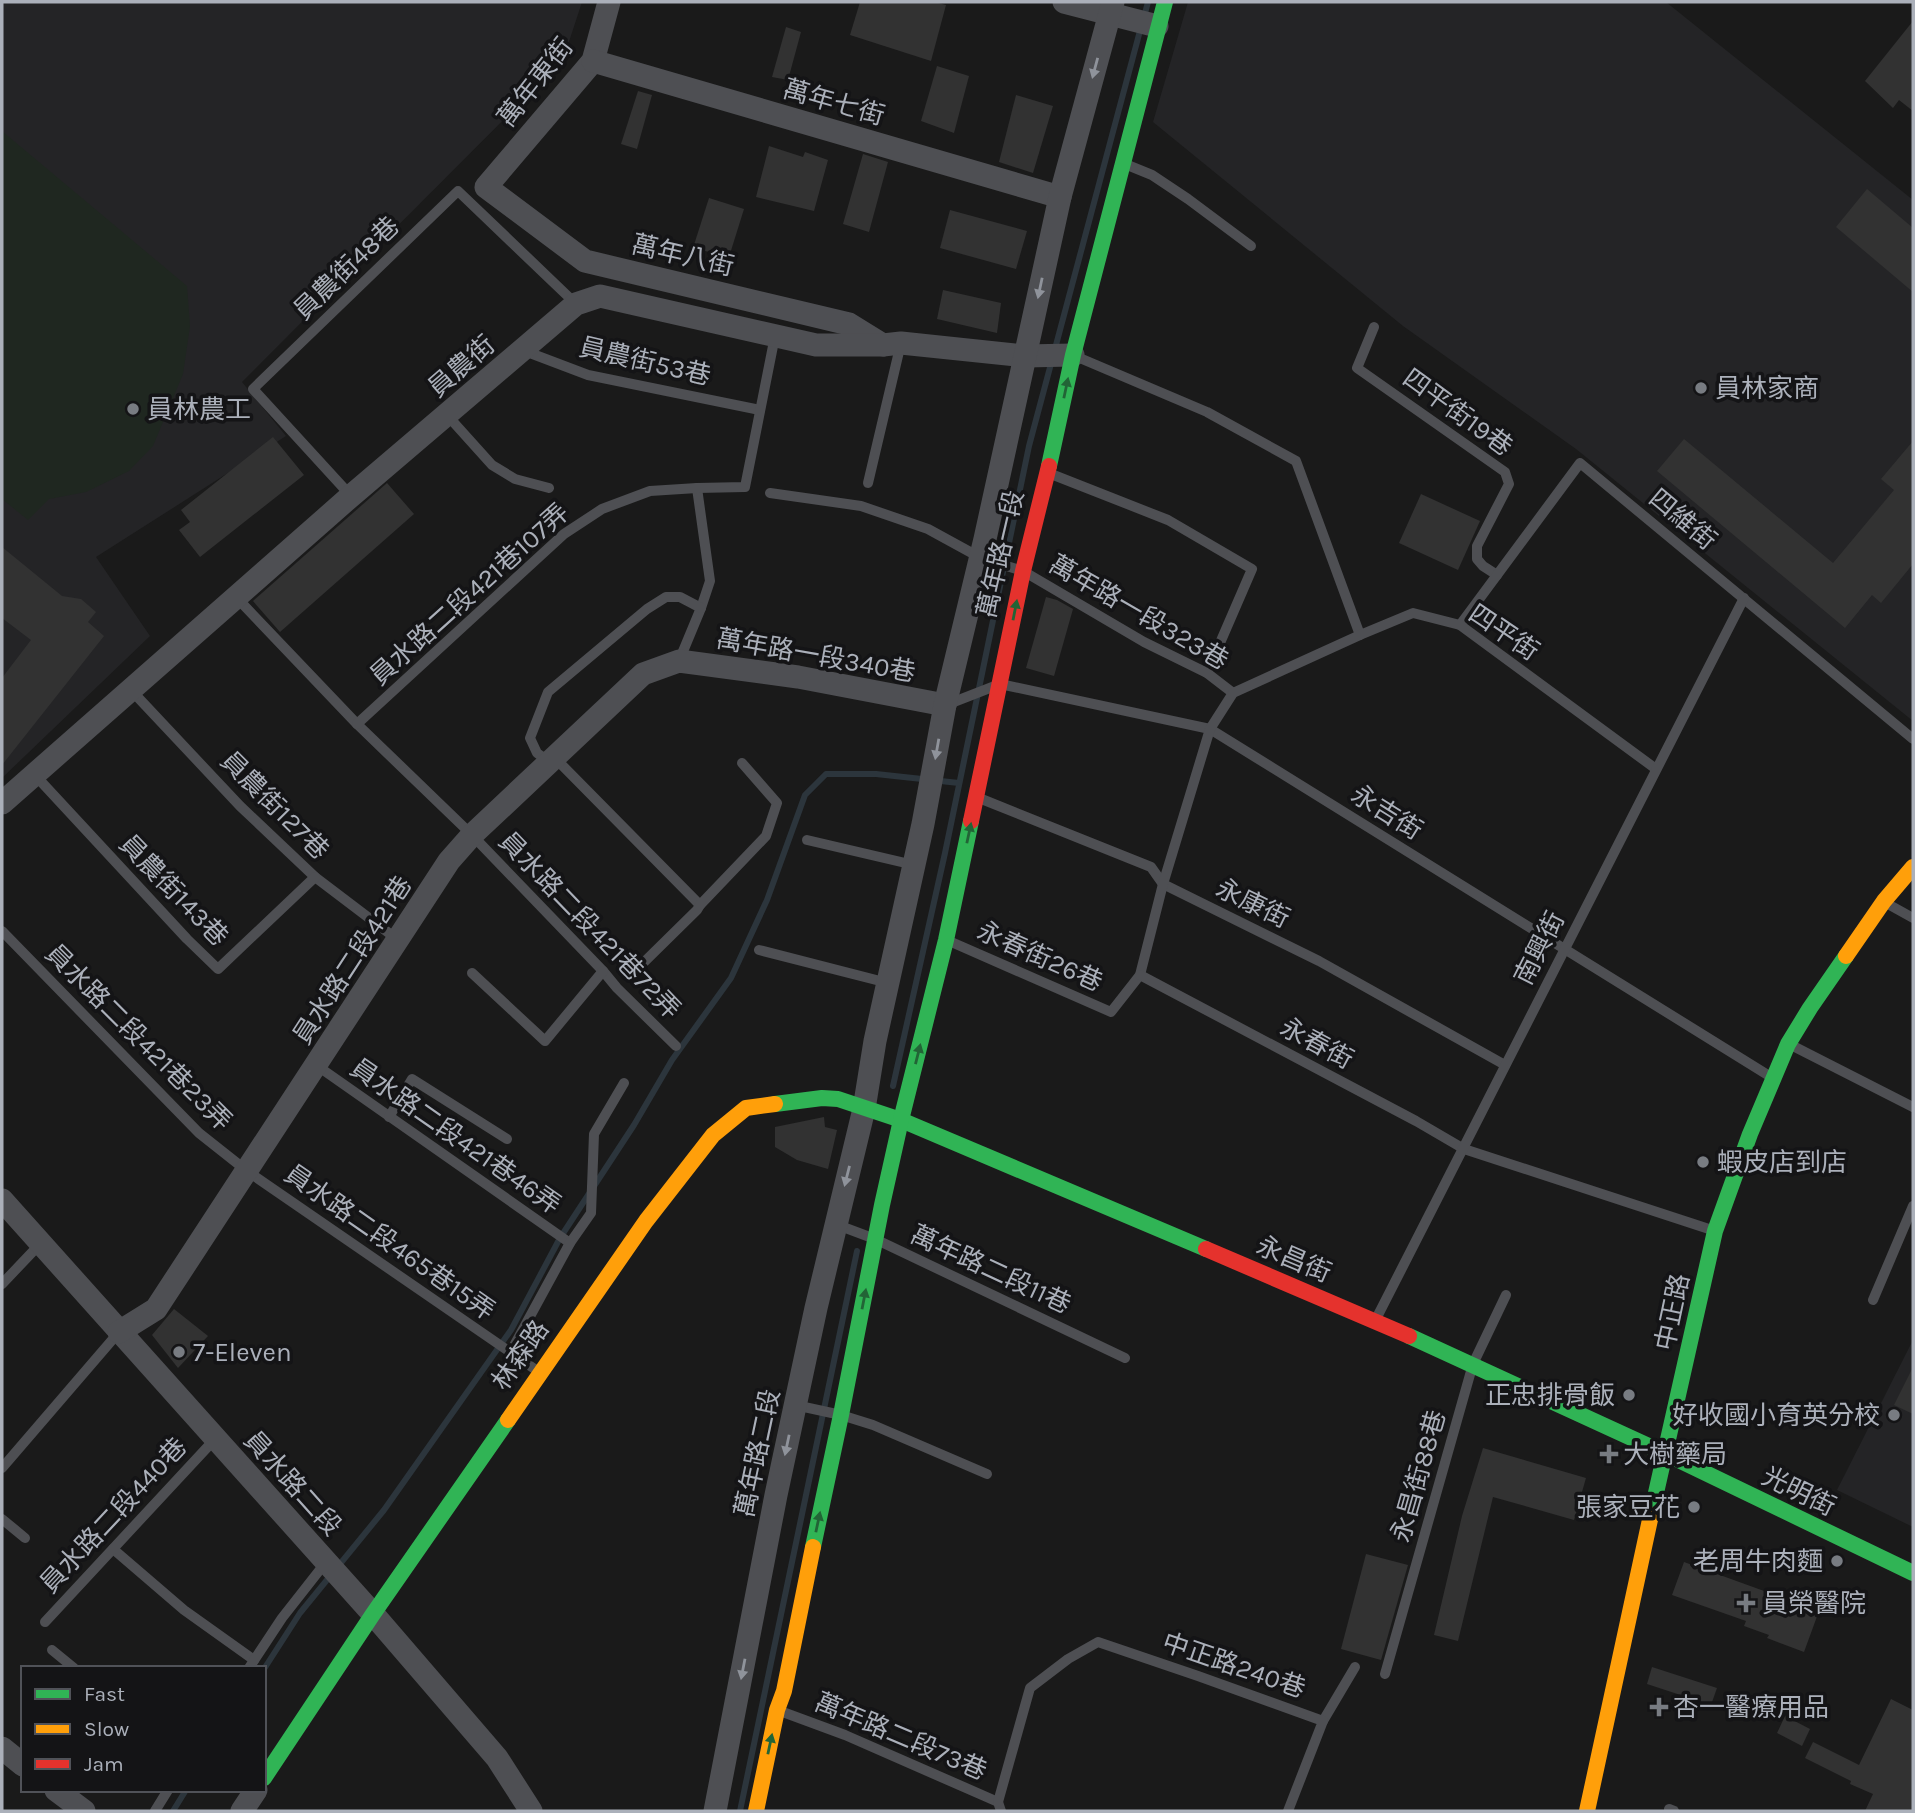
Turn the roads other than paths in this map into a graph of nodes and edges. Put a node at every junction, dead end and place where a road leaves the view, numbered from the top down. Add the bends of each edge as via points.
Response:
1 (609, 2) edge
2 (1064, 2) edge
3 (1165, 2) edge
4 (1111, 8) edge
5 (1157, 26) junction
6 (593, 61) junction
7 (1123, 163) junction
8 (486, 187) joint
9 (1060, 197) junction
10 (1251, 246) dead end
11 (576, 304) junction
12 (1374, 327) dead end
13 (775, 335) junction
14 (892, 344) junction
15 (522, 350) junction
16 (1073, 355) junction
17 (1025, 356) junction
18 (760, 410) junction
19 (447, 415) junction
20 (1048, 472) junction
21 (868, 483) dead end
22 (549, 488) dead end
23 (697, 488) junction
24 (770, 493) dead end
25 (351, 496) junction
26 (981, 558) junction
27 (1023, 571) junction
28 (1497, 575) junction
29 (236, 597) junction
30 (1744, 598) junction
31 (701, 608) junction
32 (1460, 625) junction
33 (1360, 635) junction
34 (678, 661) junction
35 (1207, 673) junction
36 (1000, 684) junction
37 (131, 690) junction
38 (1233, 693) junction
39 (945, 705) junction
40 (357, 724) junction
41 (1210, 729) junction
42 (1913, 739) edge
43 (554, 757) junction
44 (742, 763) dead end
45 (1656, 769) junction
46 (34, 774) junction
47 (976, 797) junction
48 (2, 803) edge
49 (472, 835) junction
50 (807, 840) dead end
51 (914, 865) junction
52 (1913, 867) edge
53 (315, 877) junction
54 (1163, 884) junction
55 (1884, 901) junction
56 (700, 905) junction
57 (1913, 918) edge
58 (2, 931) edge
59 (398, 940) junction
60 (946, 940) junction
61 (1564, 947) junction
62 (759, 950) dead end
63 (603, 971) junction
64 (635, 971) dead end
65 (472, 973) dead end
66 (1140, 975) junction
67 (888, 983) junction
68 (1788, 1044) junction
69 (676, 1046) dead end
70 (316, 1065) junction
71 (1505, 1065) junction
72 (1773, 1079) junction
73 (624, 1083) dead end
74 (1913, 1107) edge
75 (864, 1109) junction
76 (389, 1116) junction
77 (901, 1120) junction
78 (507, 1139) dead end
79 (1464, 1149) junction
80 (247, 1171) junction
81 (2, 1200) edge
82 (1913, 1206) edge
83 (835, 1224) junction
84 (1714, 1231) junction
85 (875, 1239) junction
86 (570, 1243) junction
87 (40, 1244) junction
88 (2, 1284) edge
89 (1506, 1295) dead end
90 (1872, 1300) dead end
91 (1375, 1320) junction
92 (119, 1332) junction
93 (510, 1353) junction
94 (1125, 1358) dead end
95 (1473, 1364) junction
96 (541, 1373) junction
97 (795, 1405) junction
98 (841, 1415) junction
99 (215, 1438) junction
100 (1664, 1453) junction
101 (2, 1468) edge
102 (987, 1474) dead end
103 (2, 1519) edge
104 (25, 1538) dead end
105 (113, 1549) junction
106 (326, 1562) junction
107 (1913, 1573) edge
108 (373, 1614) junction
109 (45, 1622) dead end
110 (52, 1650) dead end
111 (251, 1664) edge
112 (72, 1666) edge
113 (1355, 1667) dead end
114 (1385, 1674) dead end
115 (777, 1710) junction
116 (1323, 1721) junction
117 (2, 1748) edge
118 (21, 1763) edge
119 (266, 1775) edge
120 (59, 1792) edge
121 (168, 1792) edge
122 (255, 1792) edge
123 (1000, 1807) edge
124 (83, 1811) edge
125 (155, 1811) edge
126 (242, 1811) edge
127 (531, 1811) edge
128 (715, 1811) edge
129 (756, 1811) edge
130 (1288, 1811) edge
131 (1587, 1811) edge

1 - 6 street, 萬年東街
2 - 4 street
3 - 5 street, 萬年路一段
4 - 5 street
4 -> 9 street, 萬年路一段
5 - 7 street, 萬年路一段
6 - 8 street, 萬年東街
6 - 9 street, 萬年七街
7 - 10 lane via 1152,175
7 - 16 street, 萬年路一段
8 - 14 street, 萬年八街 via 585,261 849,324
9 -> 17 street, 萬年路一段
11 - 13 street via 600,296
11 - 15 street, 員農街
11 - 25 lane, 員農街48巷 via 458,191 253,389
12 - 28 lane, 四平街19巷 via 1357,368 1505,472 1509,484 1477,546 1477,559
13 - 14 street via 816,345
13 - 18 lane
14 - 17 street
14 - 21 lane
15 - 18 lane, 員農街53巷 via 588,374
15 - 19 street, 員農街
16 - 17 street
20 -> 16 street, 萬年路一段
16 - 33 lane via 1207,412 1296,461
17 - 26 street, 萬年路一段
18 - 23 lane, 員水路二段421巷107弄 via 745,487
19 - 22 lane via 492,465 515,479
19 - 25 street, 員農街
20 - 27 street, 萬年路一段
20 - 35 lane via 1168,520 1252,569
23 - 31 lane via 710,581
23 - 40 lane, 員水路二段421巷107弄 via 650,491 602,509 564,534
24 - 26 lane, 萬年路一段323巷 via 861,506 928,529
25 - 29 street, 員農街
26 - 27 lane, 萬年路一段323巷
26 - 39 street, 萬年路一段
27 - 35 lane, 萬年路一段323巷
36 -> 27 street, 萬年路一段
28 - 30 lane, 四維街 via 1580,463
28 - 32 lane, 四維街
29 - 37 street, 員農街
29 - 40 lane, 員水路二段421巷72弄
30 - 42 lane, 四維街
30 - 45 lane, 南興街
31 - 34 lane
31 - 43 lane via 680,597 666,597 548,692 530,738 537,753
32 - 33 lane, 四平街 via 1413,612
32 - 45 lane, 四平街
33 - 38 lane, 四平街
34 - 39 street, 萬年路一段340巷 via 797,677
34 - 43 street, 員水路二段421巷 via 643,674
35 - 38 lane, 萬年路一段323巷
36 - 39 lane
36 - 41 lane, 永吉街
36 - 47 street, 萬年路一段
37 - 46 street, 員農街
37 - 53 lane, 員農街127巷 via 240,806
38 - 41 lane
39 -> 51 street, 萬年路一段
40 - 49 lane, 員水路二段421巷72弄
41 - 54 lane
41 - 61 lane, 永吉街
43 - 49 street, 員水路二段421巷
43 - 56 lane
44 - 56 lane via 777,803 766,836
45 - 61 lane, 南興街
46 - 48 street, 員農街
46 - 53 lane, 員農街143巷 via 218,970
47 - 54 lane, 永康街 via 1151,867
60 -> 47 street, 萬年路一段
49 - 59 street, 員水路二段421巷 via 449,861
49 - 63 lane, 員水路二段421巷72弄
50 - 51 lane
51 - 67 street, 萬年路一段
52 - 55 street, 中正路
53 - 59 lane, 員農街127巷
54 - 66 lane
54 - 71 lane, 永康街 via 1319,961
55 - 57 lane
55 - 68 street, 中正路
56 - 64 lane
58 - 80 lane, 員水路二段421巷23弄 via 199,1133
59 - 70 street, 員水路二段421巷
60 - 66 lane, 永春街26巷 via 1111,1012
77 -> 60 street, 萬年路一段
61 - 71 lane, 南興街
61 - 72 lane, 永吉街
62 - 67 lane
63 - 65 lane via 545,1041
63 - 69 lane, 員水路二段421巷72弄
66 - 79 lane, 永春街
67 - 75 street, 萬年路一段
68 - 72 street, 中正路
68 - 74 lane
70 - 76 lane, 員水路二段421巷46弄
70 - 80 street, 員水路二段421巷
71 - 79 lane, 南興街
72 - 84 street, 中正路
73 - 86 lane via 594,1134 591,1213
75 - 77 street, 林森路
75 -> 83 street, 萬年路二段
75 - 96 street, 林森路 via 822,1098 746,1108 713,1135 646,1221
76 - 78 lane via 411,1079
76 - 86 lane, 員水路二段421巷46弄
77 - 85 street
77 - 91 street, 永昌街
79 - 84 lane, 永春街
79 - 91 lane, 南興街
80 - 92 street, 員水路二段421巷 via 156,1309
80 - 93 lane, 員水路二段465巷15弄
81 - 87 street, 員水路二段
82 - 90 lane
83 - 85 lane, 萬年路二段11巷
83 - 97 street, 萬年路二段
84 - 100 street, 中正路
85 - 94 lane, 萬年路二段11巷
98 -> 85 street
86 - 93 lane
87 - 88 lane
87 - 92 street, 員水路二段
89 - 95 lane, 永昌街88巷
91 - 95 street, 永昌街
92 - 99 street, 員水路二段
92 - 101 lane
93 - 96 lane, 員水路二段465巷15弄
95 - 100 street, 永昌街
95 - 114 lane, 永昌街88巷
96 - 108 street, 林森路
97 - 98 lane
97 -> 128 street, 萬年路二段
98 - 102 lane
115 -> 98 street
99 - 105 lane, 員水路二段440巷
99 - 106 street, 員水路二段
100 - 107 street, 光明街
100 - 131 street, 中正路
103 - 104 lane
105 - 109 lane, 員水路二段440巷
105 - 111 lane
106 - 108 street, 員水路二段
106 - 111 lane
108 - 119 street, 林森路
108 - 127 street, 員水路二段 via 497,1758
110 - 112 lane
113 - 116 lane
115 - 123 lane, 萬年路二段73巷 via 845,1735
129 -> 115 street
116 - 123 lane, 中正路240巷 via 1098,1642 1030,1688
116 - 130 lane, 中正路240巷
117 - 118 street
120 - 124 street
121 - 125 lane
122 - 126 street

